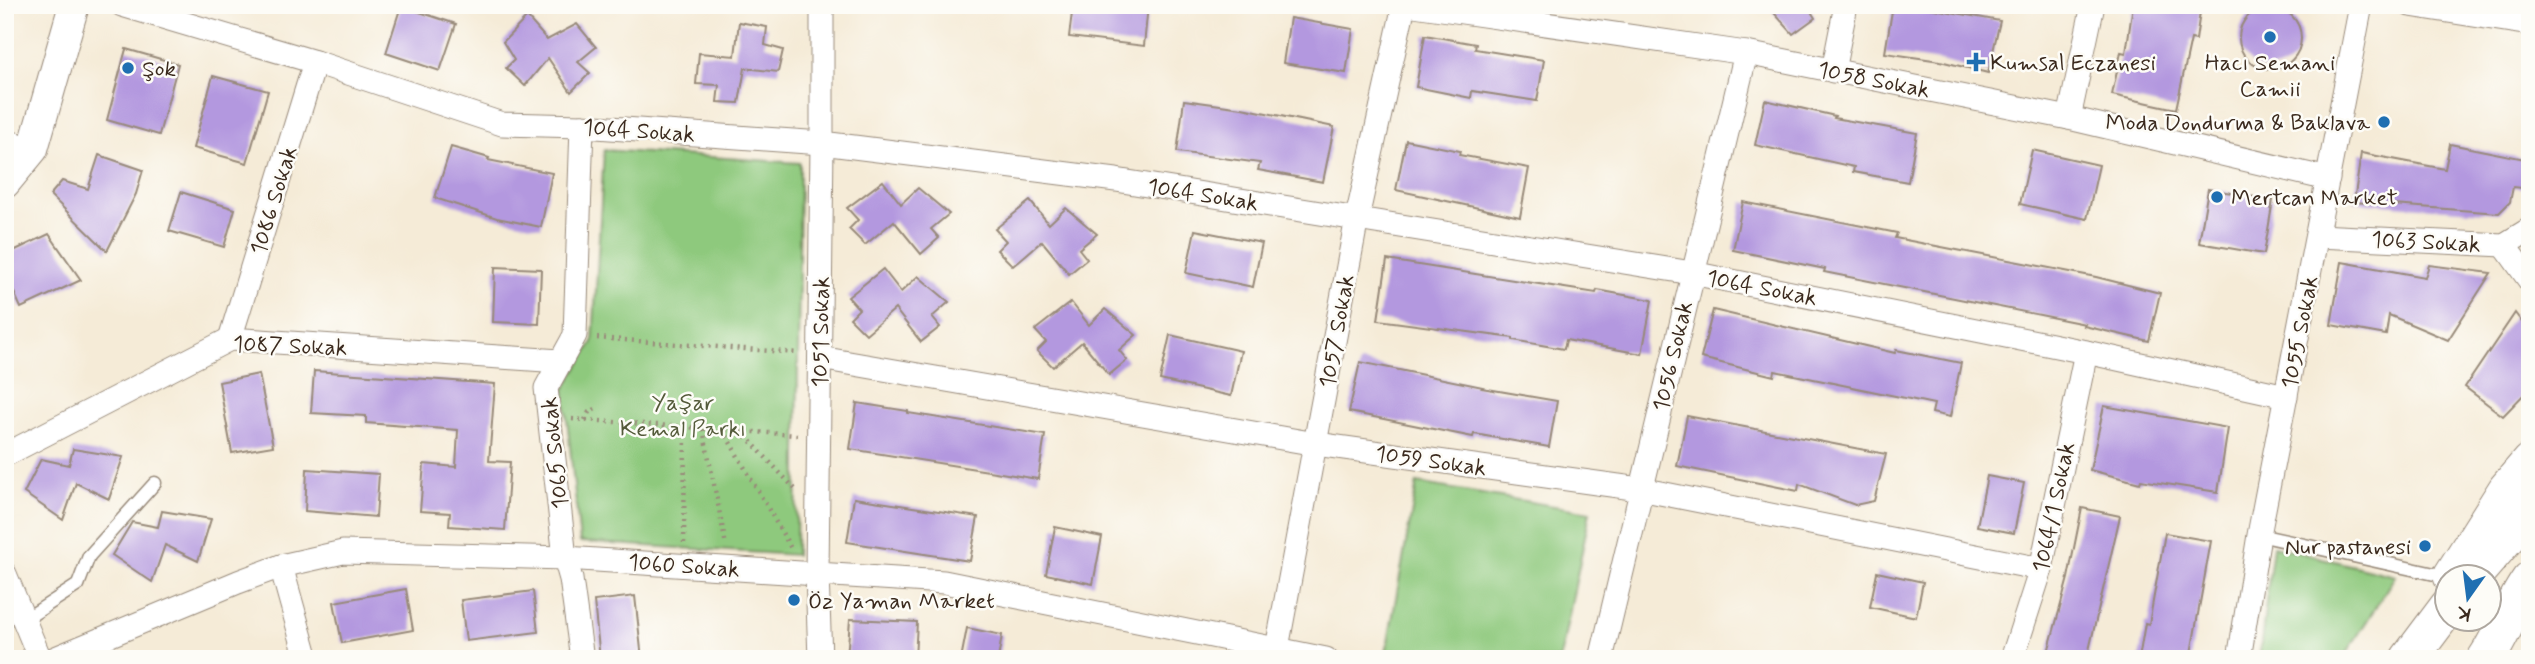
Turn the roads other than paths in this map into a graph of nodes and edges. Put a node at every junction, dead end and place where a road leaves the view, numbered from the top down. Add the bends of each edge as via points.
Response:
1 (74, 5) edge
2 (122, 5) edge
3 (822, 5) edge
4 (1404, 5) edge
5 (1414, 5) edge
6 (1846, 5) edge
7 (2093, 5) edge
8 (2361, 5) edge
9 (2410, 5) edge
10 (1463, 9) edge
11 (2530, 24) edge
12 (1746, 53) junction
13 (315, 62) junction
14 (1833, 71) junction
15 (2069, 118) junction
16 (582, 127) junction
17 (822, 143) junction
18 (19, 145) edge
19 (2328, 179) junction
20 (5, 183) edge
21 (1357, 218) junction
22 (2530, 229) edge
23 (2318, 236) junction
24 (2504, 245) junction
25 (1692, 273) junction
26 (2530, 281) edge
27 (230, 338) junction
28 (2086, 352) junction
29 (811, 356) junction
30 (560, 361) junction
31 (2286, 396) junction
32 (1316, 444) junction
33 (5, 455) edge
34 (2530, 462) edge
35 (155, 483) dead end
36 (1640, 489) junction
37 (2530, 510) edge
38 (2259, 535) junction
39 (565, 558) junction
40 (2460, 562) edge
41 (2485, 562) edge
42 (281, 566) junction
43 (2041, 569) junction
44 (817, 573) junction
45 (2434, 573) edge
46 (5, 574) edge
47 (2530, 580) edge
48 (2530, 611) edge
49 (24, 620) junction
50 (2491, 651) edge
51 (1276, 654) edge
52 (40, 659) edge
53 (52, 659) edge
54 (307, 659) edge
55 (582, 659) edge
56 (820, 659) edge
57 (1326, 659) edge
58 (1601, 659) edge
59 (2012, 659) edge
60 (2239, 659) edge

1 - 18 street
2 - 13 street, 1064 Sokak
3 - 17 street, 1051 Sokak
4 - 21 street, 1057 Sokak
5 - 10 street, 1058 Sokak
6 - 14 street
7 - 15 street
8 - 19 street, 1055 Sokak
9 - 11 street
10 - 12 street, 1058 Sokak
12 - 14 street, 1058 Sokak
12 - 25 street, 1056 Sokak
13 - 16 street, 1064 Sokak via 502,124
13 - 27 street, 1086 Sokak
14 - 15 street, 1058 Sokak
15 - 19 street, 1058 Sokak
16 - 17 street, 1064 Sokak
16 - 30 street, 1065 Sokak via 575,335
17 - 21 street, 1064 Sokak via 1116,180
17 - 29 street, 1051 Sokak
18 - 20 street
19 - 23 street, 1055 Sokak
21 - 25 street, 1064 Sokak
21 - 32 street, 1057 Sokak
22 - 24 street, 1063 Sokak
23 - 24 street, 1063 Sokak
23 - 31 street, 1055 Sokak
24 - 26 street
25 - 28 street, 1064 Sokak
25 - 36 street, 1056 Sokak
27 - 30 street, 1087 Sokak
27 - 33 street, 1087 Sokak
28 - 31 street, 1064 Sokak
28 - 43 street, 1064/1 Sokak
29 - 32 street, 1059 Sokak
29 - 44 street, 1051 Sokak
30 - 39 street, 1065 Sokak via 546,388
31 - 38 street, 1055 Sokak
32 - 36 street, 1059 Sokak
32 - 51 street, 1057 Sokak
34 - 40 main road
35 - 49 lane via 89,556 78,585
36 - 43 street, 1059 Sokak
36 - 58 street, 1056 Sokak
37 - 41 main road
38 - 45 lane
38 - 60 street, 1055 Sokak
39 - 42 street, 1060 Sokak via 343,552
39 - 44 street, 1060 Sokak
39 - 55 street, 1065 Sokak
42 - 53 street, 1060 Sokak
42 - 54 street
43 - 59 street, 1064/1 Sokak
44 - 51 street, 1060 Sokak via 944,582
44 - 56 street, 1051 Sokak
46 - 49 street
47 - 50 main road
48 - 50 main road
49 - 52 street
51 - 57 street, 1060 Sokak

